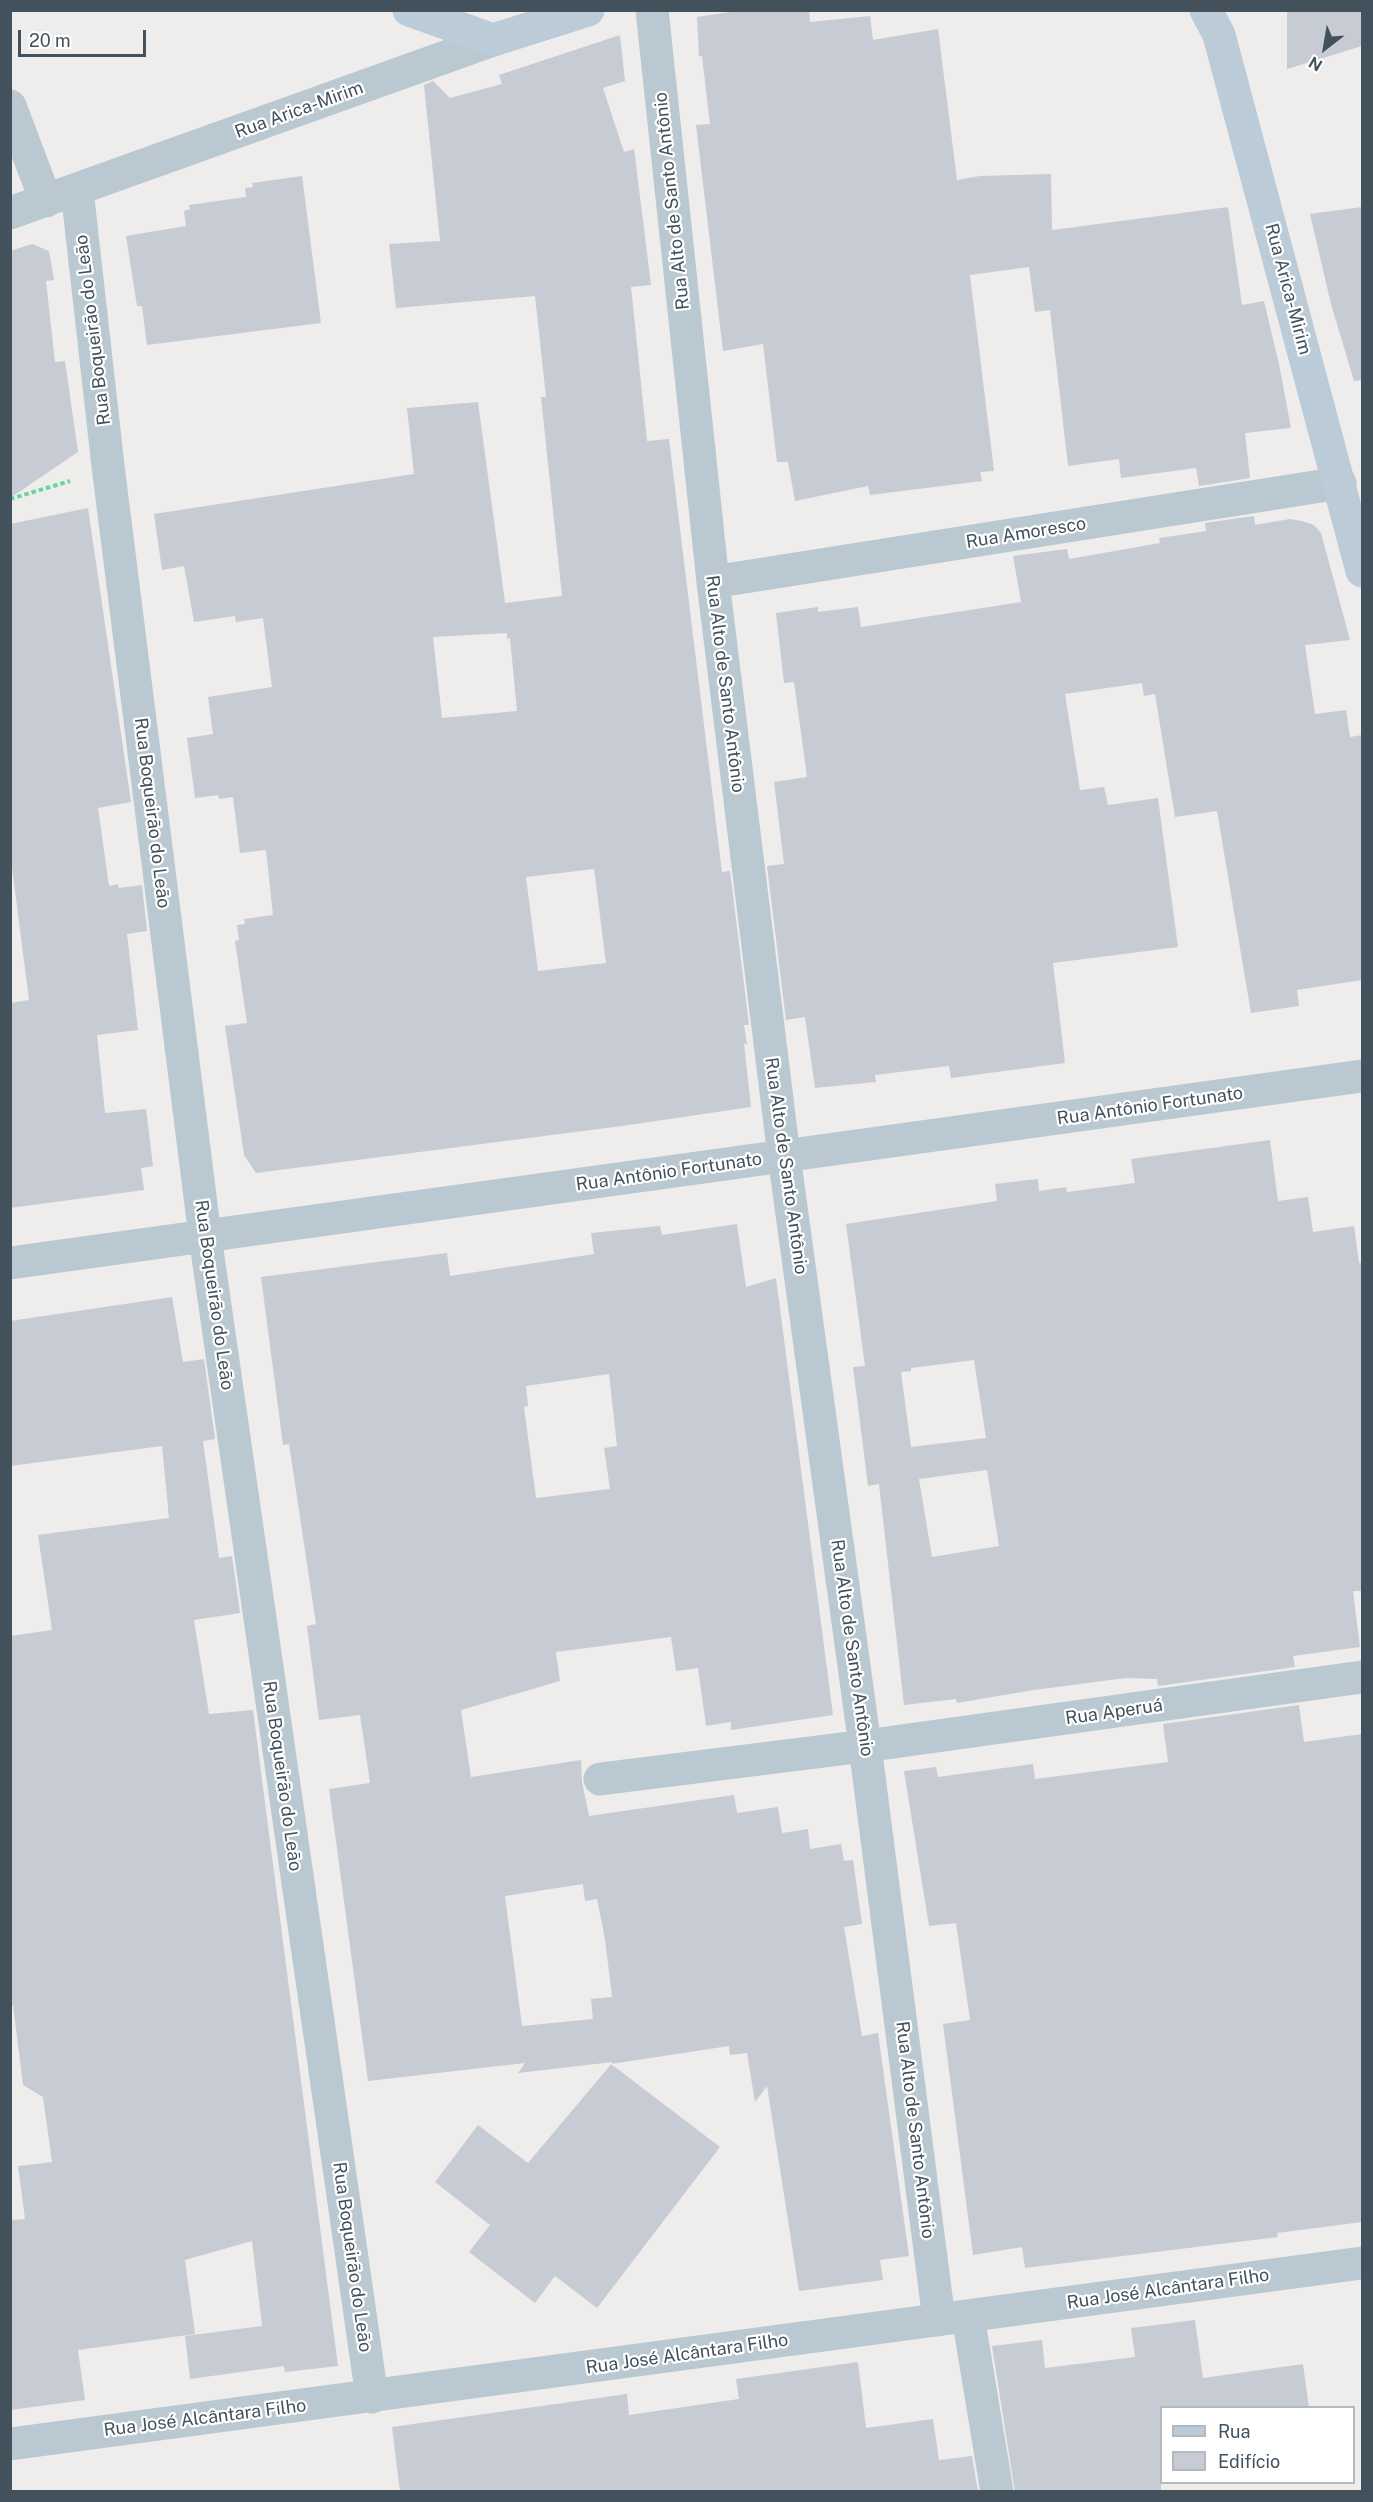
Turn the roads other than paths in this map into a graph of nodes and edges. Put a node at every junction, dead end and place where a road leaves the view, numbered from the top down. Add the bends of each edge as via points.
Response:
1 (409, 10) edge
2 (588, 10) edge
3 (652, 10) edge
4 (1206, 10) edge
5 (494, 40) junction
6 (10, 106) edge
7 (77, 190) junction
8 (46, 201) junction
9 (10, 213) edge
10 (1340, 483) junction
11 (1362, 571) edge
12 (712, 582) junction
13 (1362, 1076) edge
14 (784, 1156) junction
15 (205, 1236) junction
16 (10, 1263) edge
17 (1362, 1677) edge
18 (865, 1746) junction
19 (600, 1779) dead end
20 (1362, 2263) edge
21 (954, 2318) junction
22 (372, 2397) junction
23 (10, 2444) edge
24 (997, 2492) edge

1 - 5 street
2 - 5 street, Rua Arica-Mirim
3 - 12 street, Rua Alto de Santo Antônio
4 - 10 street, Rua Arica-Mirim via 1219,35
5 - 7 street, Rua Arica-Mirim
6 - 8 street
7 - 8 street, Rua Arica-Mirim
7 - 15 street, Rua Boqueirão do Leão
8 - 9 street, Rua Arica-Mirim
10 - 11 street, Rua Arica-Mirim
10 - 12 street, Rua Amoresco
12 - 14 street, Rua Alto de Santo Antônio
13 - 14 street, Rua Antônio Fortunato
14 - 15 street, Rua Antônio Fortunato
14 - 18 street, Rua Alto de Santo Antônio
15 - 16 street, Rua Antônio Fortunato
15 - 22 street, Rua Boqueirão do Leão
17 - 18 street, Rua Aperuá
18 - 19 street, Rua Aperuá
18 - 21 street, Rua Alto de Santo Antônio
20 - 21 street, Rua José Alcântara Filho
21 - 22 street, Rua José Alcântara Filho
21 - 24 street, Rua Alto de Santo Antônio
22 - 23 street, Rua José Alcântara Filho

